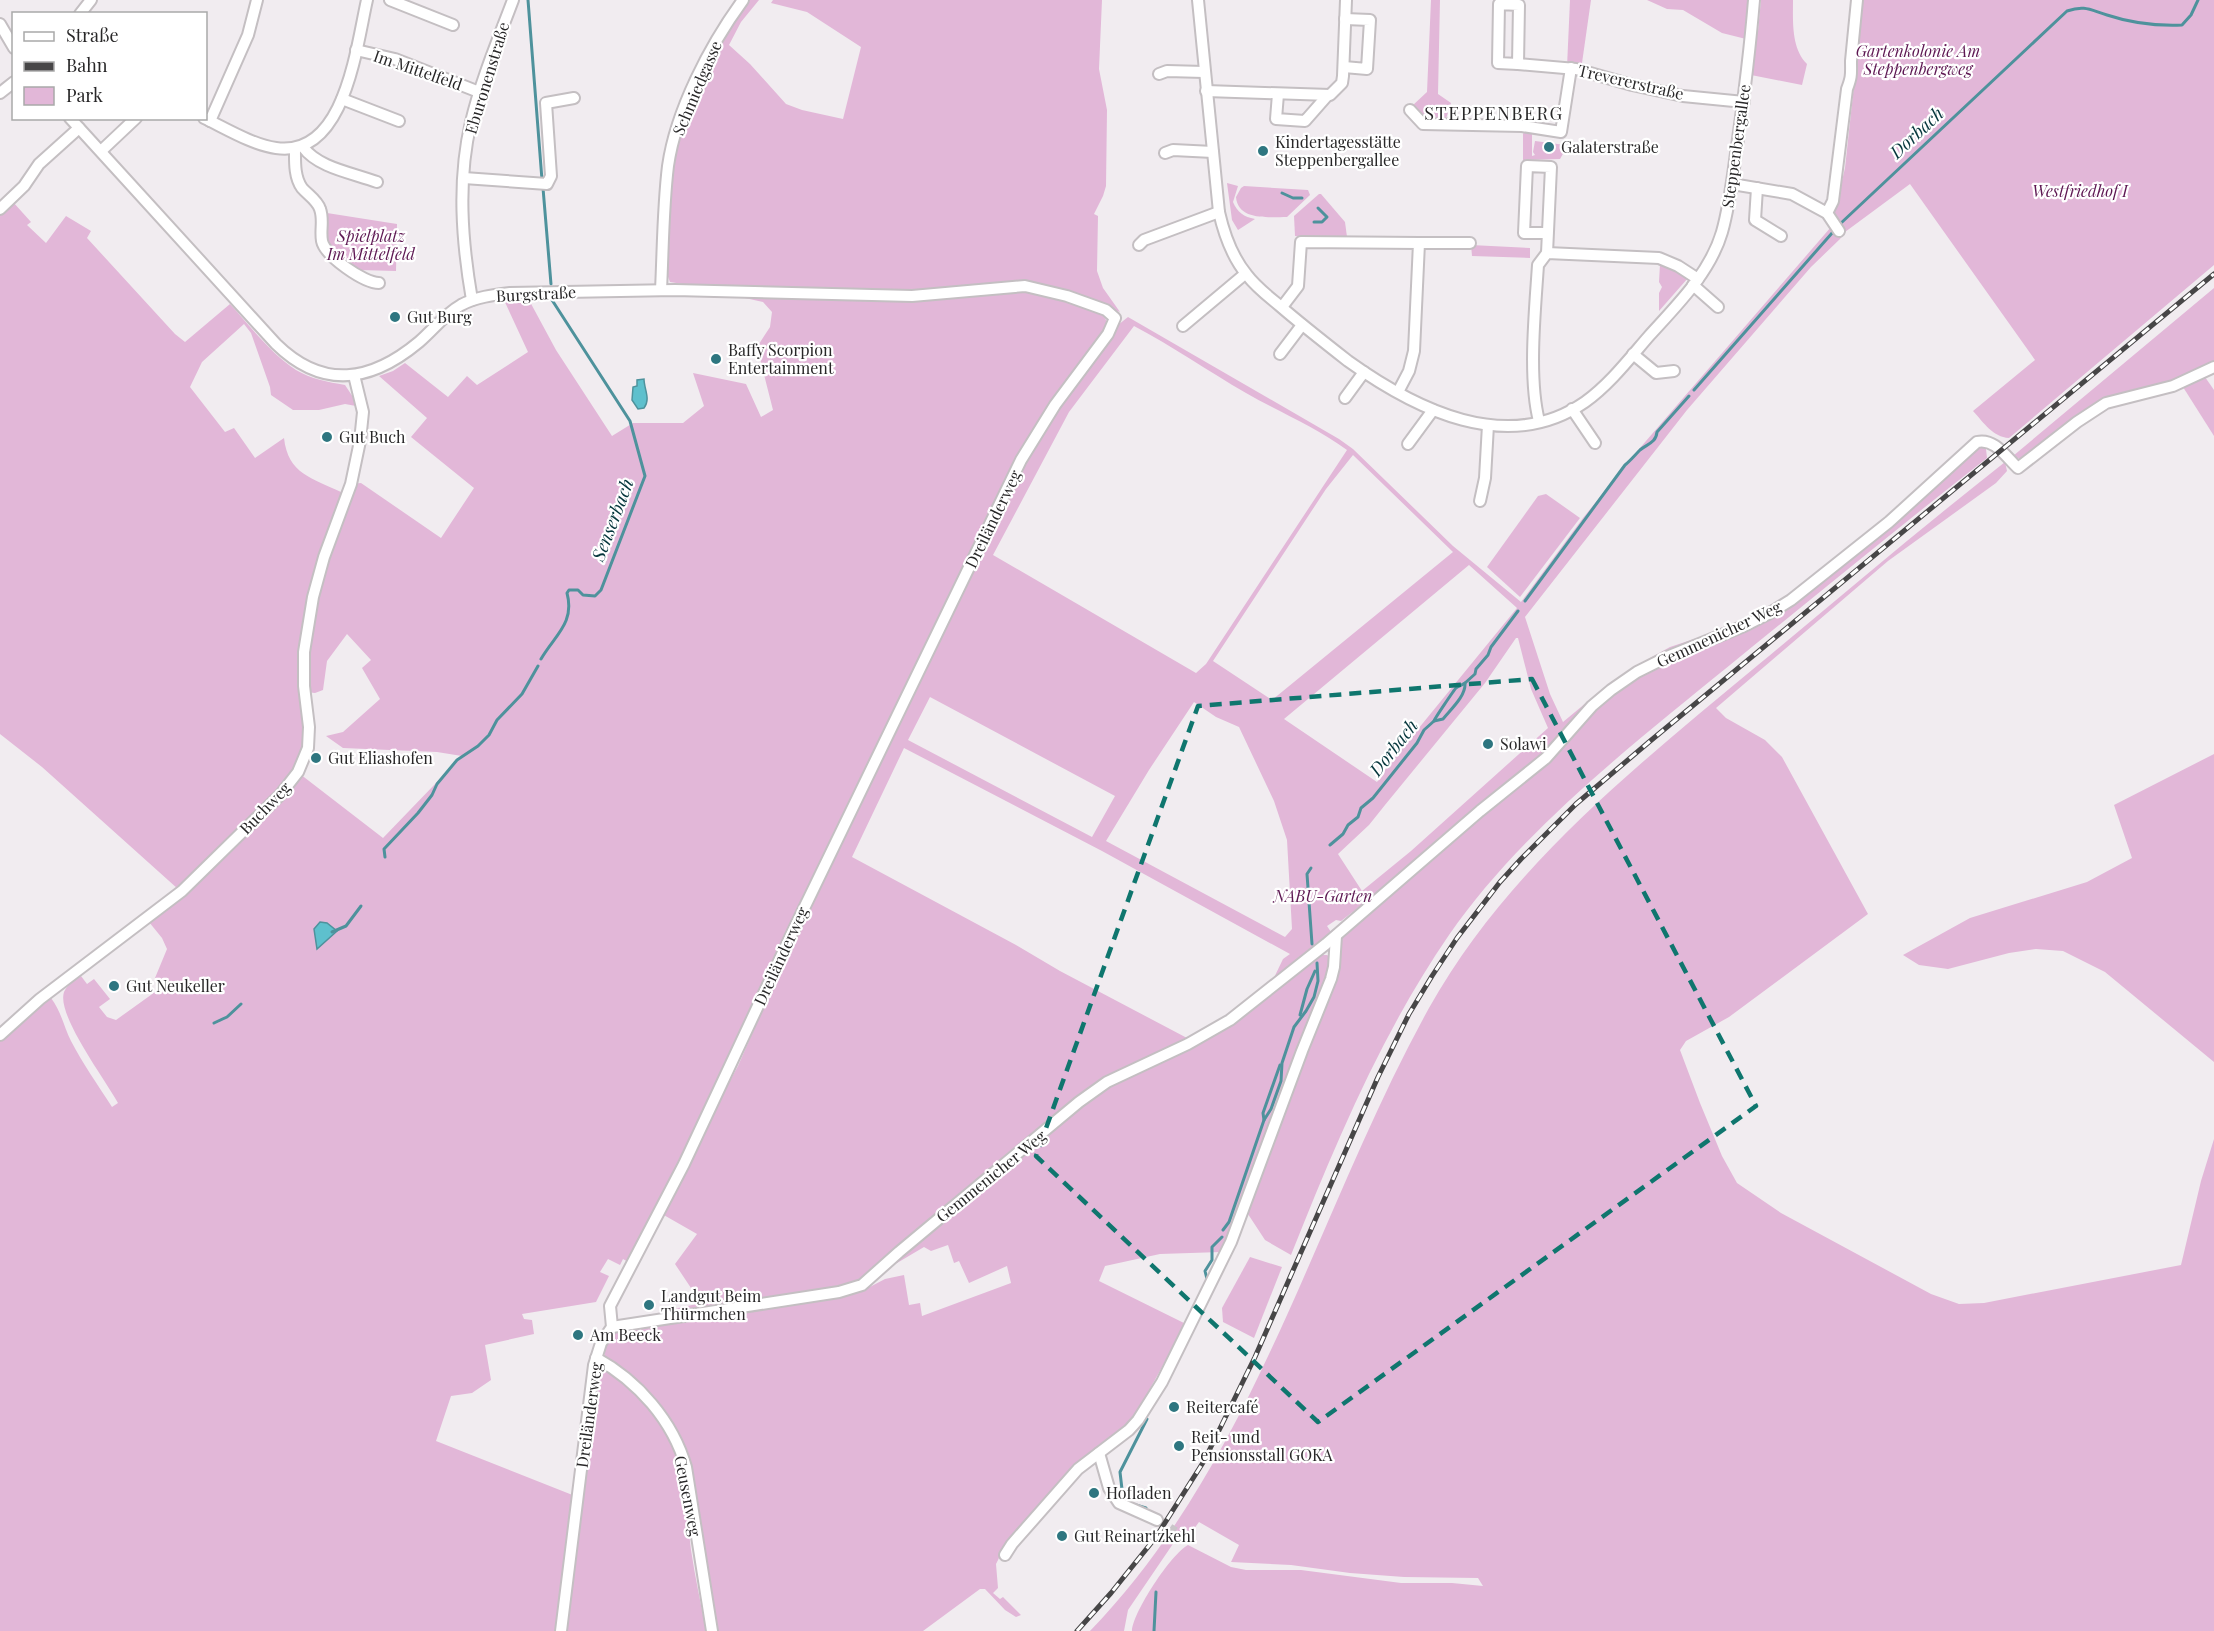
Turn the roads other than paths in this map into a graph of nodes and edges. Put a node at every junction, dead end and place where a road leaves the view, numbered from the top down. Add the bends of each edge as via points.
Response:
1 (91, 0) edge
2 (257, 0) edge
3 (367, 0) edge
4 (390, 0) edge
5 (513, 0) edge
6 (743, 0) edge
7 (1198, 0) edge
8 (1347, 0) edge
9 (1754, 0) edge
10 (1857, 0) edge
11 (1520, 2) edge
12 (82, 12) edge
13 (1345, 19) junction
14 (0, 24) edge
15 (453, 24) dead end
16 (12, 45) edge
17 (356, 50) junction
18 (1518, 64) junction
19 (1344, 68) junction
20 (1571, 68) junction
21 (1204, 72) junction
22 (1159, 74) dead end
23 (12, 84) edge
24 (1206, 91) junction
25 (479, 92) junction
26 (0, 93) edge
27 (1278, 94) junction
28 (1327, 96) junction
29 (574, 98) dead end
30 (342, 99) junction
31 (1744, 102) junction
32 (1410, 110) dead end
33 (72, 120) edge
34 (134, 120) edge
35 (207, 120) edge
36 (399, 121) dead end
37 (79, 128) junction
38 (299, 147) junction
39 (101, 151) junction
40 (1165, 153) dead end
41 (1213, 153) junction
42 (464, 178) junction
43 (377, 182) dead end
44 (1732, 184) junction
45 (1757, 188) junction
46 (0, 209) edge
47 (1219, 212) junction
48 (1830, 217) junction
49 (1839, 231) dead end
50 (1548, 233) junction
51 (1781, 236) dead end
52 (1419, 243) junction
53 (1470, 243) dead end
54 (1138, 245) dead end
55 (1547, 253) junction
56 (1245, 274) junction
57 (1696, 282) junction
58 (379, 283) dead end
59 (661, 290) junction
60 (472, 300) junction
61 (1718, 306) dead end
62 (1282, 307) junction
63 (1115, 318) joint
64 (1183, 326) dead end
65 (1302, 326) junction
66 (1280, 354) dead end
67 (1633, 354) junction
68 (2214, 367) edge
69 (1674, 371) dead end
70 (1364, 372) junction
71 (354, 375) junction
72 (1398, 393) junction
73 (1345, 398) dead end
74 (1572, 409) junction
75 (1433, 410) junction
76 (1539, 421) junction
77 (1488, 425) junction
78 (1595, 443) dead end
79 (1408, 444) dead end
80 (1480, 501) dead end
81 (1336, 936) junction
82 (0, 1035) edge
83 (612, 1327) junction
84 (596, 1358) junction
85 (1099, 1453) junction
86 (1157, 1520) tunnel mouth
87 (1005, 1555) dead end
88 (561, 1631) edge
89 (712, 1631) edge

1 - 12 street
2 - 35 street via 248,35
3 - 17 street, Im Mittelfeld
4 - 15 street
5 - 25 street, Eburonenstraße
6 - 59 street, Schmiedgasse via 707,58 674,140 665,193
7 - 21 street, Steppenbergallee
8 - 13 street
9 - 31 street, Steppenbergallee
10 - 48 street via 1852,80 1847,89
11 - 18 street, Trevererstraße
11 - 18 street, Trevererstraße via 1499,4 1498,63
13 - 19 street
13 - 19 street via 1370,20 1367,69
14 - 16 street
17 - 25 street, Im Mittelfeld via 395,59
17 - 30 street, Im Mittelfeld
18 - 20 street, Trevererstraße
19 - 28 street via 1342,83
20 - 31 street, Trevererstraße via 1683,96
20 - 32 street via 1562,132 1522,126 1423,124
21 - 22 street
21 - 24 street, Steppenbergallee
23 - 26 street
24 - 27 street
24 - 41 street, Steppenbergallee
25 - 42 street, Eburonenstraße
27 - 28 street
27 - 28 street via 1276,119 1305,121
29 - 42 street via 546,103 551,176 547,184
30 - 36 street
30 - 38 street, Im Mittelfeld via 318,137
31 - 44 street, Steppenbergallee
33 - 37 street, Burgstraße
34 - 39 street
35 - 38 street via 267,146
37 - 39 street, Burgstraße
37 - 46 street via 39,164 24,186
38 - 43 street via 319,162
38 - 58 street via 297,179 321,212 326,250 363,280
39 - 71 street, Burgstraße via 286,353 324,374
40 - 41 street
41 - 47 street, Steppenbergallee
42 - 60 street, Eburonenstraße via 462,226
44 - 45 street
44 - 57 street, Steppenbergallee via 1722,232
45 - 48 street via 1792,194
45 - 51 street via 1755,220
47 - 54 street
47 - 56 street, Steppenbergallee via 1227,241
48 - 49 street
50 - 50 street via 1551,167 1527,166 1524,232
50 - 55 street
52 - 53 street
52 - 62 street via 1301,242 1298,286
52 - 72 street via 1414,351
55 - 57 street via 1659,258 1678,266
55 - 76 street via 1539,261 1537,274 1534,384
56 - 62 street, Steppenbergallee
56 - 64 street
57 - 61 street
57 - 67 street, Steppenbergallee
59 - 60 street, Burgstraße via 510,293
59 - 63 street, Burgstraße via 912,296 1025,286 1067,296 1106,310
60 - 71 street, Burgstraße via 457,307 397,359
62 - 65 street, Steppenbergallee
63 - 83 street, Dreiländerweg via 1021,460 684,1164 610,1306
65 - 66 street
65 - 70 street, Steppenbergallee
67 - 69 street via 1656,376
67 - 74 street, Steppenbergallee via 1604,386
68 - 81 street, Gemmenicher Weg via 2173,386 2106,403 2018,468 1995,444 1977,442 1889,522 1791,600 1744,626 1636,672 1611,690 1546,758
70 - 72 street, Steppenbergallee
70 - 73 street
71 - 82 street, Buchweg via 363,412 360,441 351,484 313,597 303,652 308,748 298,772 280,795 182,891 40,999
72 - 75 street, Steppenbergallee
74 - 76 street, Steppenbergallee
74 - 78 street
75 - 77 street, Steppenbergallee
75 - 79 street
76 - 77 street, Steppenbergallee via 1520,426
77 - 80 street
81 - 83 street, Gemmenicher Weg via 1230,1020 1107,1082 1079,1102 862,1285 839,1292
81 - 85 street via 1331,979 1224,1259 1148,1407 1129,1430
83 - 84 street, Dreiländerweg
84 - 88 street, Dreiländerweg
84 - 89 street, Geusenweg via 624,1377 652,1404 682,1454
85 - 86 street via 1109,1488 1119,1503
85 - 87 street via 1078,1469

